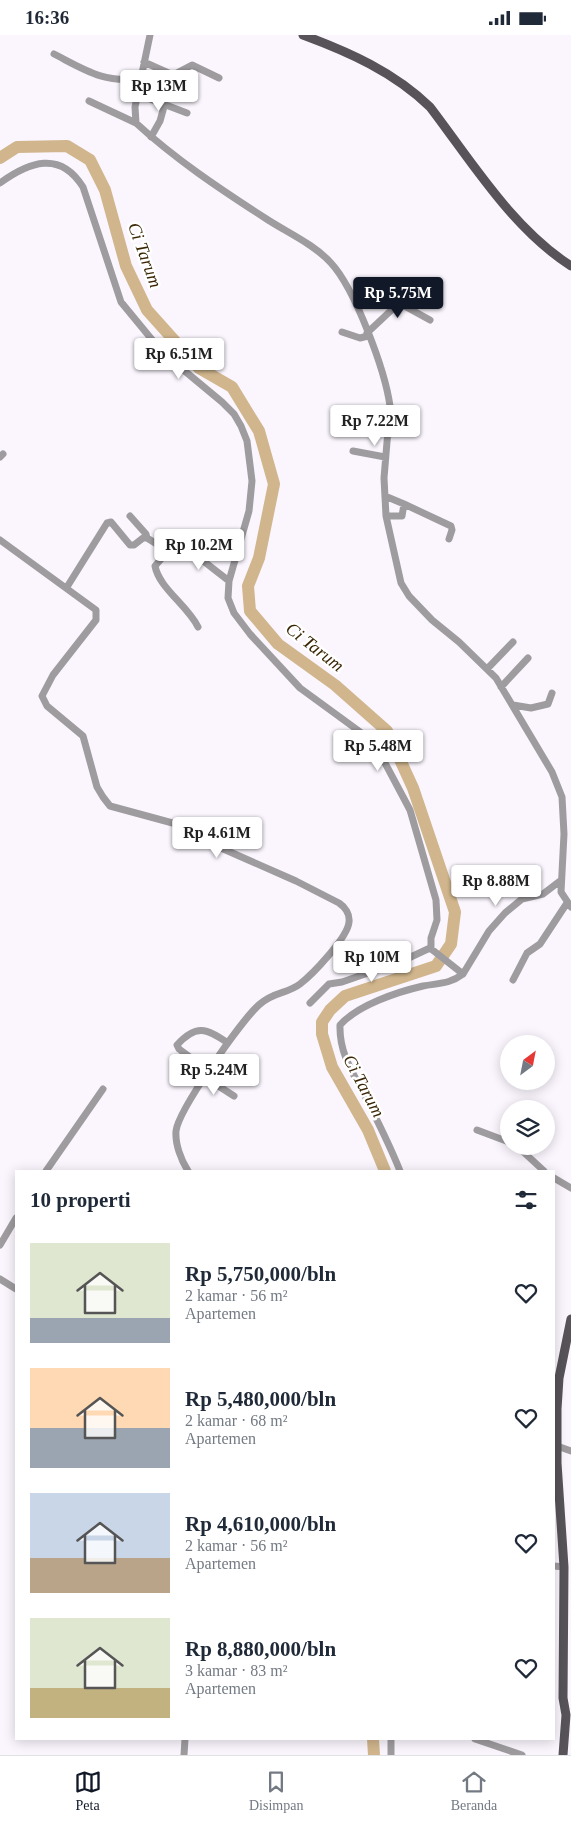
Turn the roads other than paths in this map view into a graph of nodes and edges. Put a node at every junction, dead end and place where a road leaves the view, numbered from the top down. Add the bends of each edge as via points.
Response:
1 (150, 35) edge
2 (303, 35) edge
3 (54, 54) dead end
4 (144, 62) junction
5 (141, 78) junction
6 (219, 78) dead end
7 (138, 93) junction
8 (90, 101) dead end
9 (166, 103) junction
10 (187, 113) dead end
11 (136, 123) junction
12 (151, 137) junction
13 (0, 183) edge
14 (571, 266) edge
15 (430, 320) dead end
16 (342, 332) dead end
17 (368, 335) junction
18 (353, 451) dead end
19 (385, 457) junction
20 (385, 496) junction
21 (404, 504) junction
22 (130, 516) dead end
23 (386, 516) junction
24 (147, 538) junction
25 (449, 539) dead end
26 (0, 540) edge
27 (168, 551) junction
28 (229, 581) junction
29 (67, 587) junction
30 (198, 627) dead end
31 (513, 642) dead end
32 (528, 658) dead end
33 (487, 669) junction
34 (501, 687) junction
35 (552, 693) dead end
36 (513, 705) junction
37 (560, 881) junction
38 (569, 905) edge
39 (433, 949) junction
40 (461, 973) junction
41 (513, 980) dead end
42 (310, 1003) dead end
43 (228, 1043) junction
44 (207, 1075) junction
45 (103, 1089) dead end
46 (234, 1096) dead end
47 (477, 1130) dead end
48 (500, 1139) edge
49 (527, 1155) edge
50 (47, 1170) edge
51 (188, 1170) edge
52 (400, 1170) edge
53 (543, 1170) edge
54 (555, 1179) edge
55 (571, 1188) edge
56 (15, 1220) edge
57 (0, 1245) edge
58 (0, 1279) edge
59 (15, 1288) edge
60 (571, 1319) edge
61 (567, 1357) edge
62 (557, 1447) junction
63 (571, 1451) edge
64 (555, 1463) edge
65 (555, 1566) edge
66 (564, 1567) junction
67 (568, 1716) edge
68 (185, 1740) edge
69 (391, 1740) edge
70 (478, 1740) edge
71 (184, 1755) edge
72 (391, 1755) edge
73 (522, 1755) edge
74 (563, 1755) edge

1 - 4 street
2 - 14 main road via 351,53 419,97 519,221
3 - 5 street via 102,78
4 - 5 street
4 - 6 street via 175,75 192,65
5 - 7 street
7 - 9 street
7 - 11 street
8 - 11 street
9 - 10 street
9 - 12 street
11 - 12 street
12 - 17 street via 331,263 352,294
13 - 28 street via 28,165 47,163 66,168 75,175 86,195 121,303 163,353 234,413 248,441 252,481 249,511
15 - 17 street via 399,303
16 - 17 street via 360,338
17 - 19 street via 388,395
18 - 19 street
19 - 20 street
20 - 21 street
20 - 23 street
21 - 23 street via 402,516
21 - 25 street via 451,526
22 - 24 street
23 - 33 street via 400,579 409,597
24 - 27 street
24 - 29 street via 130,545 112,523 107,523
26 - 29 street
27 - 28 street via 179,542
27 - 30 street via 155,566 157,572
28 - 39 street via 228,598 234,613 250,634 300,688 376,746 410,811 436,900 437,920 431,938
29 - 43 street via 96,610 97,619 42,695 48,706 83,736 97,787 106,802 121,810 191,828 221,848 339,903 350,917 347,931 302,983 270,995
31 - 33 street
32 - 34 street
33 - 34 street
34 - 36 street
35 - 36 street via 548,705 531,708
36 - 37 street via 552,772 562,797 564,834
37 - 38 street via 561,892
37 - 40 street via 543,894 522,899 505,913
38 - 41 street via 540,944 527,953
39 - 40 street
39 - 42 street via 329,984
40 - 52 street via 452,983 422,987 361,1007 340,1025 340,1041 347,1064
43 - 44 street
43 - 44 street via 211,1032 201,1030 188,1033 177,1045
44 - 46 street
44 - 51 street via 176,1131 180,1154
45 - 50 street
47 - 48 street
49 - 53 street
54 - 55 street
56 - 57 street
58 - 59 street
60 - 61 main road
61 - 62 main road via 558,1385
62 - 63 street
62 - 64 main road
64 - 66 main road
65 - 66 street
66 - 67 main road via 563,1698
67 - 74 main road
68 - 71 street
69 - 72 street
70 - 73 street

